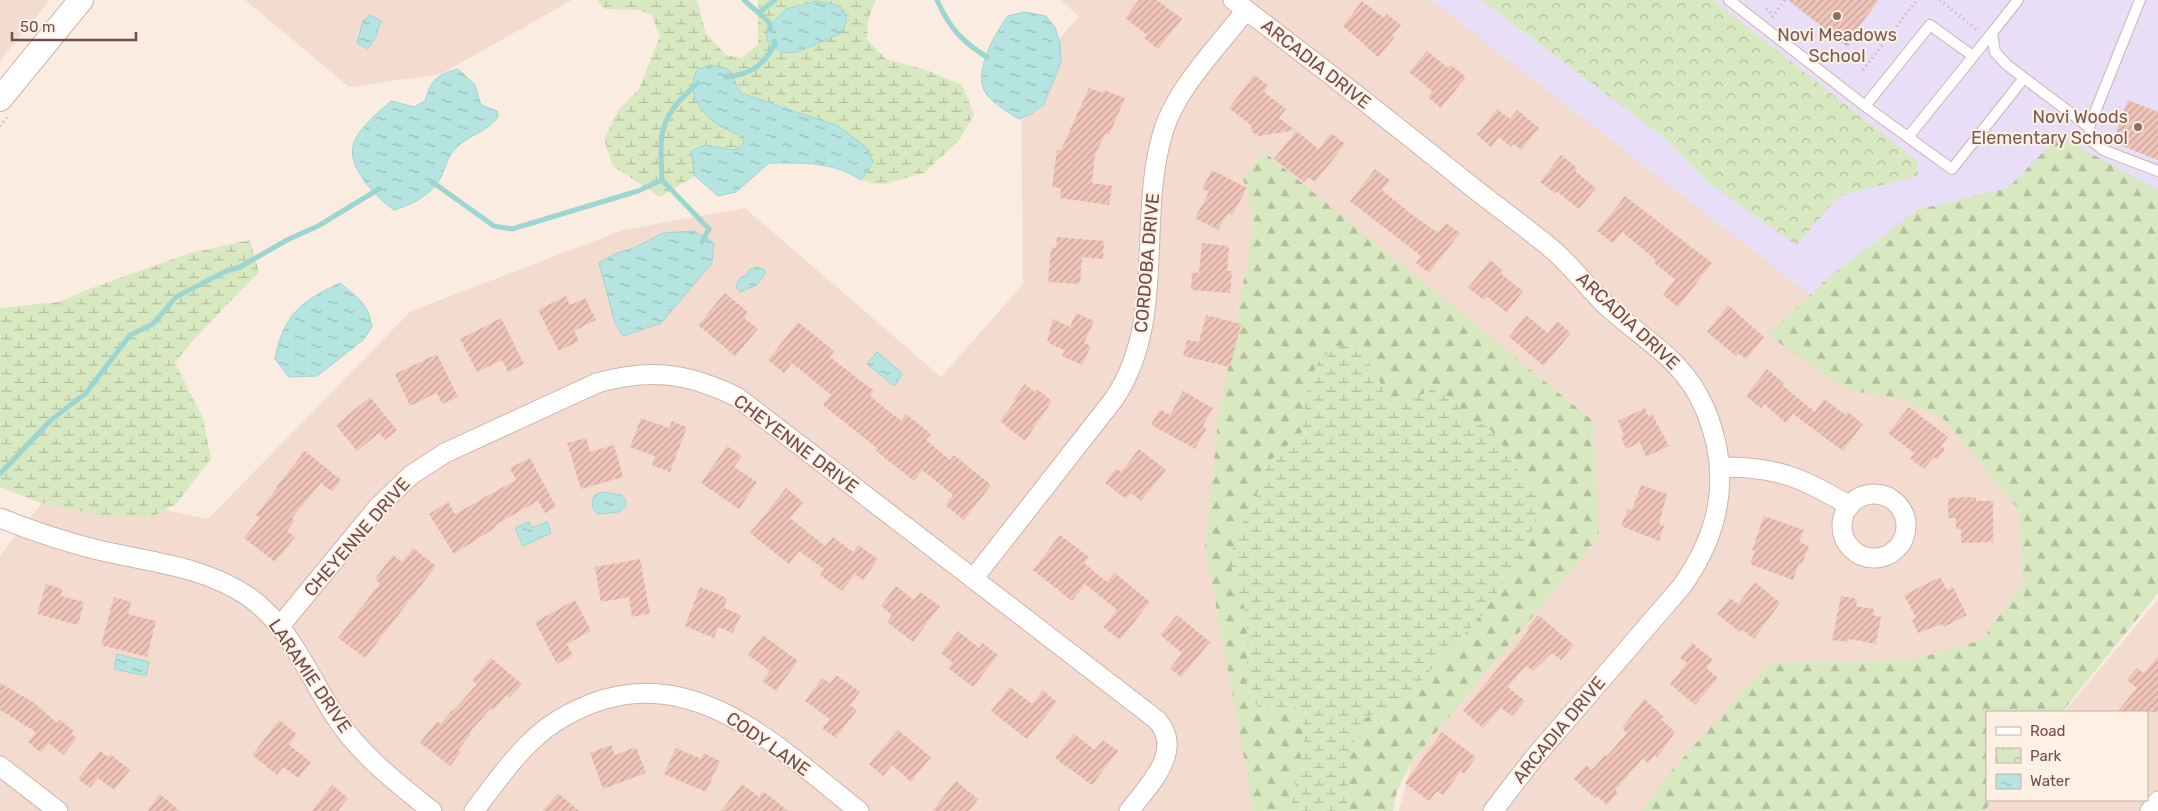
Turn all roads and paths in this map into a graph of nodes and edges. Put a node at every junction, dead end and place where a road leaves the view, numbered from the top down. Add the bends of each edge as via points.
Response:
1 (81, 0) edge
2 (1729, 0) edge
3 (1785, 0) edge
4 (1917, 0) edge
5 (1940, 0) edge
6 (2018, 0) edge
7 (2140, 0) edge
8 (1239, 5) edge
9 (1766, 9) dead end
10 (1773, 15) junction
11 (1983, 22) dead end
12 (1763, 28) junction
13 (1977, 30) junction
14 (1992, 33) junction
15 (1983, 44) junction
16 (1973, 56) junction
17 (1863, 70) dead end
18 (2024, 78) junction
19 (4, 87) edge
20 (1865, 106) junction
21 (2089, 127) junction
22 (1908, 137) junction
23 (2158, 171) edge
24 (1720, 467) junction
25 (1850, 506) dead end
26 (0, 518) edge
27 (973, 579) junction
28 (280, 626) junction
29 (0, 766) edge
30 (2158, 801) edge
31 (58, 811) edge
32 (432, 811) edge
33 (474, 811) edge
34 (859, 811) edge
35 (1129, 811) edge
36 (1492, 811) edge
37 (2150, 811) edge

1 - 19 street
2 - 12 lane
3 - 10 path
4 - 17 path
5 - 13 path
6 - 14 lane
7 - 21 lane
8 - 24 street, ARCADIA DRIVE via 1554,251 1610,309 1662,349 1683,371 1704,408
8 - 27 street, CORDOBA DRIVE via 1175,104 1164,130 1156,172 1144,314 1132,367 1114,399
9 - 10 path
10 - 12 path
11 - 13 path
12 - 20 lane
13 - 15 path
14 - 15 lane
14 - 18 lane via 1996,52
15 - 16 lane
16 - 20 lane via 1930,25
16 - 22 lane
18 - 21 lane
18 - 22 lane via 1952,169
20 - 22 lane
21 - 23 lane via 2092,141 2103,150
24 - 25 street via 1774,470 1810,483
24 - 36 street, ARCADIA DRIVE via 1715,517 1707,544 1695,567
26 - 28 street, LARAMIE DRIVE via 93,549 168,563 212,577 250,598
27 - 28 street, CHEYENNE DRIVE via 737,397 684,376 646,374 618,377 576,392 427,463 394,489
27 - 35 street, CHEYENNE DRIVE via 1157,720 1167,741 1166,756 1160,771
28 - 32 street, LARAMIE DRIVE via 350,737
29 - 31 street
30 - 37 street
33 - 34 street, CODY LANE via 519,754 548,727 585,706 635,693 680,697 727,713 750,726

